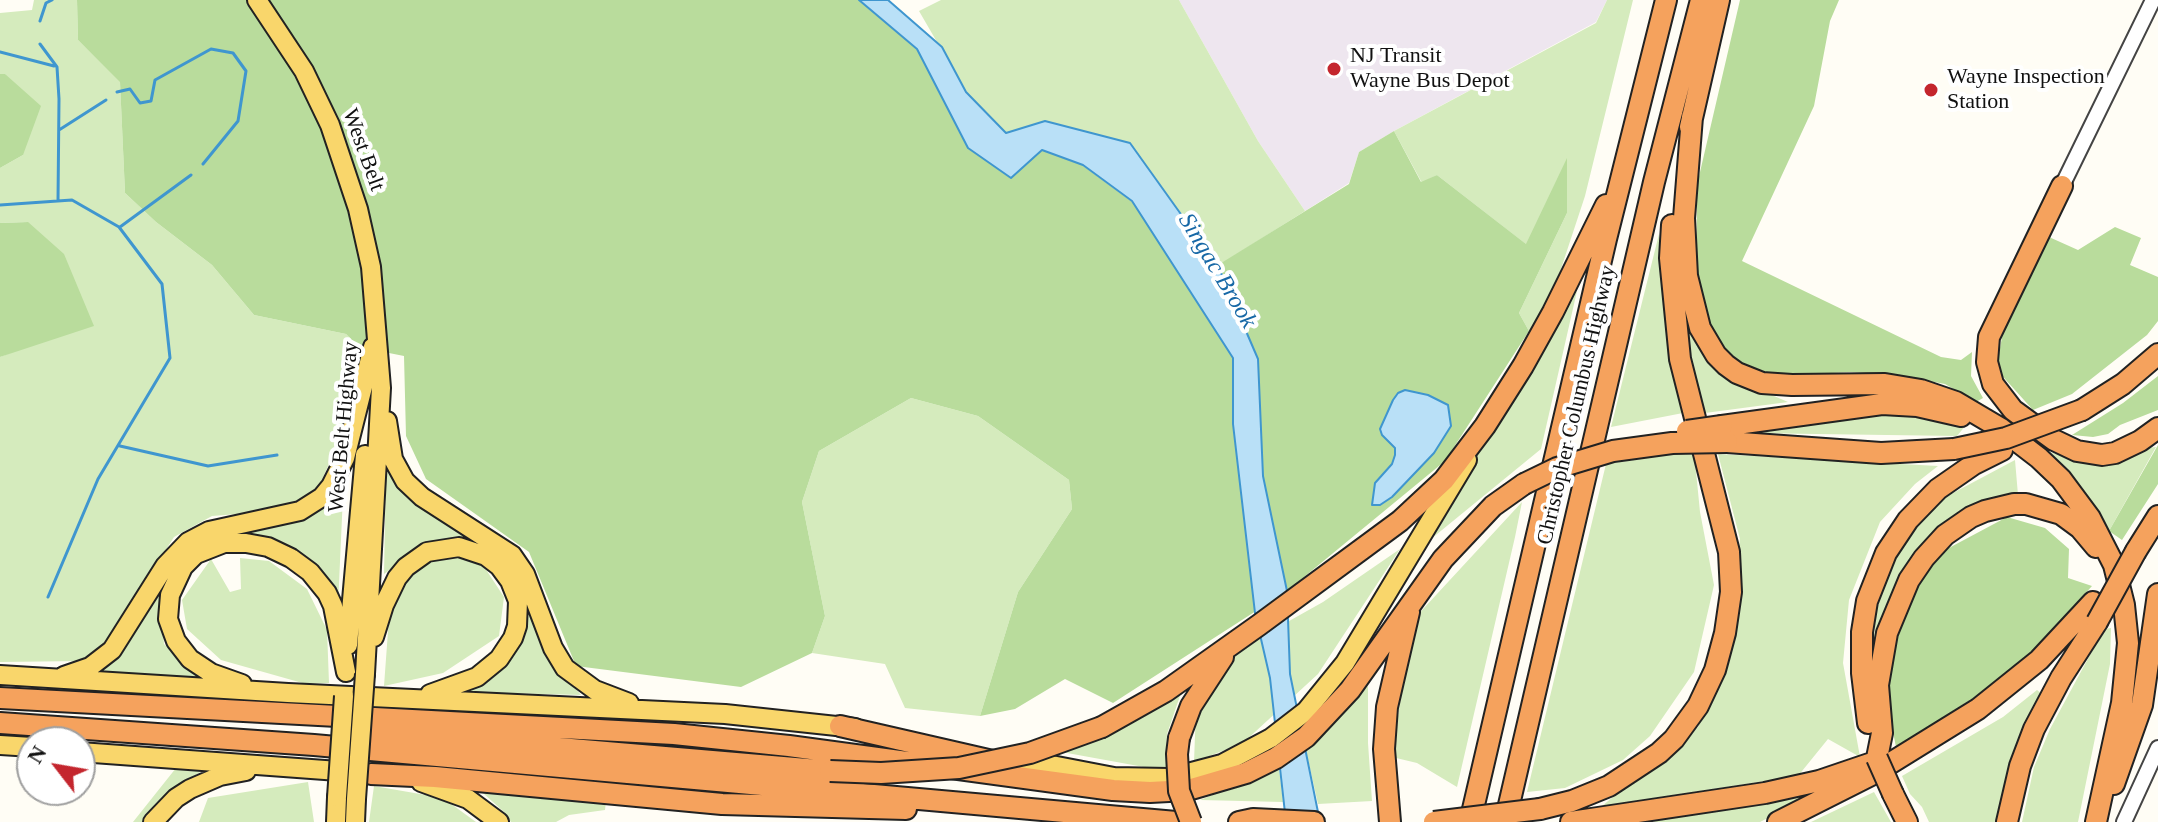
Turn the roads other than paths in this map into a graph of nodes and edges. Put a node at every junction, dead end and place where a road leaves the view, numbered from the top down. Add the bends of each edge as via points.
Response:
1 (257, 0) edge
2 (1666, 0) edge
3 (1701, 0) edge
4 (1719, 0) edge
5 (2153, 0) edge
6 (1692, 117) junction
7 (1625, 165) junction
8 (2062, 186) joint
9 (378, 342) junction
10 (2158, 354) edge
11 (2082, 410) junction
12 (1485, 426) junction
13 (2158, 428) edge
14 (1724, 434) junction
15 (2009, 445) junction
16 (2158, 516) edge
17 (2158, 594) edge
18 (1411, 605) junction
19 (2095, 612) junction
20 (2126, 624) junction
21 (1236, 641) junction
22 (355, 673) junction
23 (0, 675) edge
24 (54, 679) junction
25 (288, 693) junction
26 (384, 698) junction
27 (0, 699) edge
28 (687, 712) junction
29 (0, 723) edge
30 (840, 726) junction
31 (0, 736) edge
32 (189, 736) junction
33 (1877, 743) junction
34 (1273, 748) junction
35 (1914, 748) junction
36 (2158, 748) edge
37 (96, 753) edge
38 (295, 768) junction
39 (371, 774) junction
40 (1113, 790) junction
41 (1037, 808) junction
42 (2098, 812) edge
43 (153, 822) edge
44 (336, 822) edge
45 (355, 822) edge
46 (499, 822) edge
47 (1176, 822) edge
48 (1191, 822) edge
49 (1239, 822) edge
50 (1314, 822) edge
51 (1390, 822) edge
52 (1434, 822) edge
53 (1470, 822) edge
54 (1505, 822) edge
55 (1571, 822) edge
56 (1778, 822) edge
57 (1907, 822) edge
58 (2007, 822) edge
59 (2124, 822) edge

1 - 9 main road, West Belt via 304,71 341,153 366,239
2 - 7 highway, Christopher Columbus Highway
3 - 54 highway, Christopher Columbus Highway
4 - 6 highway
5 - 8 street
6 - 15 highway via 1684,218 1687,276 1700,328 1716,355 1749,379 1776,385 1875,383 1921,390 1971,410
6 - 52 highway, bridge via 1670,258 1680,359 1729,552 1731,592 1725,633 1707,688 1667,746 1609,786 1540,809
7 - 12 highway via 1553,312
7 - 53 highway, Christopher Columbus Highway
8 - 13 highway via 1989,337 1987,362 1993,384 2013,410 2077,451 2115,453
9 - 22 main road, West Belt Highway via 381,388
9 - 24 main road via 345,458 322,497 300,511 220,528 188,542 165,566 112,650 90,667
9 - 28 main road via 390,446 399,471 422,497 505,548 520,564 553,648 584,684 619,700
10 - 11 highway
11 - 14 highway, bridge via 2006,438 1954,449 1881,453
11 - 15 highway, bridge
12 - 21 highway via 1422,503
12 - 34 main road via 1357,646
14 - 15 highway via 1865,405 1901,405 1983,424
14 - 18 highway, bridge via 1652,435 1609,444 1524,484 1472,526
15 - 20 highway via 2061,479 2090,518 2114,565
15 - 33 highway via 1954,477 1922,504 1896,536 1876,575 1861,653 1864,695
16 - 19 highway, bridge
17 - 42 highway via 2138,720
18 - 34 highway via 1344,698 1306,737
18 - 51 highway via 1387,707 1384,749
19 - 35 highway via 2009,686
19 - 58 highway via 2034,729
20 - 33 highway via 2099,551 2071,520 2026,504 1971,517 1932,548 1896,606 1879,669
20 - 42 highway via 2125,683
21 - 27 highway, bridge via 1166,691 1102,727 1030,753 959,768 881,773
21 - 48 highway, bridge via 1199,692 1179,738 1179,791
22 - 25 main road via 333,606 301,565 268,547 246,543 224,543 196,554 177,575 170,595 168,619 176,641 211,673
22 - 26 main road via 390,590 416,559 459,547 486,556 515,590 518,613 513,638 499,659 453,688
22 - 44 main road, West Belt Highway, bridge
22 - 45 main road, West Belt Highway, bridge
23 - 24 main road
24 - 25 main road
25 - 26 main road
26 - 28 main road
27 - 40 highway via 674,734
28 - 30 main road
29 - 32 highway
30 - 34 main road via 1132,779 1169,778
30 - 40 highway
31 - 32 highway
32 - 41 highway
33 - 57 highway, bridge
34 - 40 highway via 1246,773 1207,786
35 - 55 highway via 1779,790
35 - 56 highway
36 - 59 street
37 - 38 main road
38 - 39 main road
38 - 43 main road via 236,772 204,781 176,798
39 - 41 highway via 746,806
39 - 46 main road via 442,788
41 - 47 highway
49 - 50 highway

